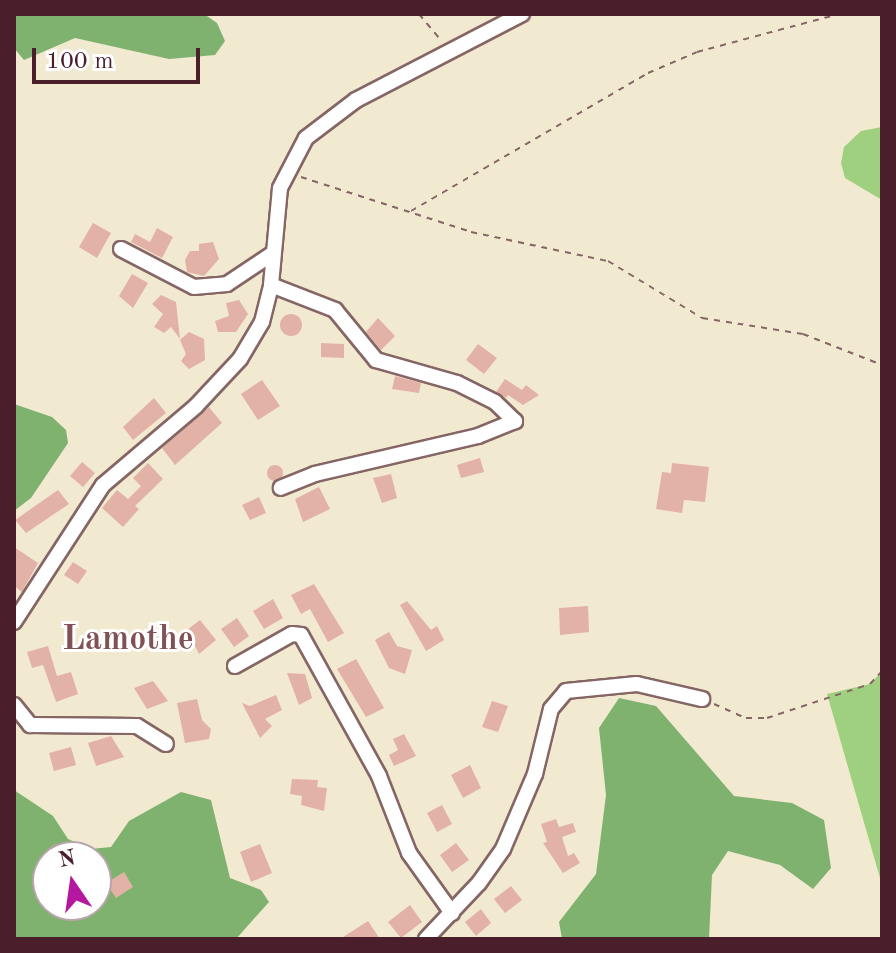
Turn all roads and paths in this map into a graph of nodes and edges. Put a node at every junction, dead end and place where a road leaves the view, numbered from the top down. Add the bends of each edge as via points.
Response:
1 (419, 14) edge
2 (522, 14) edge
3 (839, 14) edge
4 (449, 50) junction
5 (285, 172) junction
6 (410, 212) junction
7 (121, 249) dead end
8 (272, 254) junction
9 (271, 285) junction
10 (882, 365) edge
11 (281, 488) dead end
12 (14, 622) edge
13 (235, 666) dead end
14 (882, 671) edge
15 (702, 699) joint
16 (14, 705) edge
17 (166, 744) dead end
18 (452, 913) junction
19 (426, 939) edge

1 - 4 path
2 - 4 street
3 - 6 path via 697,52 648,73
4 - 5 street via 330,116
5 - 6 path
5 - 8 street
6 - 10 path via 528,247 608,261 645,278 702,318 803,334
7 - 8 street via 194,287 227,284
8 - 9 street
9 - 11 street via 335,310 376,360 457,383 495,402 515,421 478,436 315,474
9 - 12 street via 262,322 240,359 196,406 103,485
13 - 18 street via 292,634 301,635 379,776 409,853
14 - 15 path via 870,684 767,718 746,718
15 - 18 street via 637,684 566,691 551,709 519,819 479,883
16 - 17 street via 30,725 137,726
18 - 19 street

